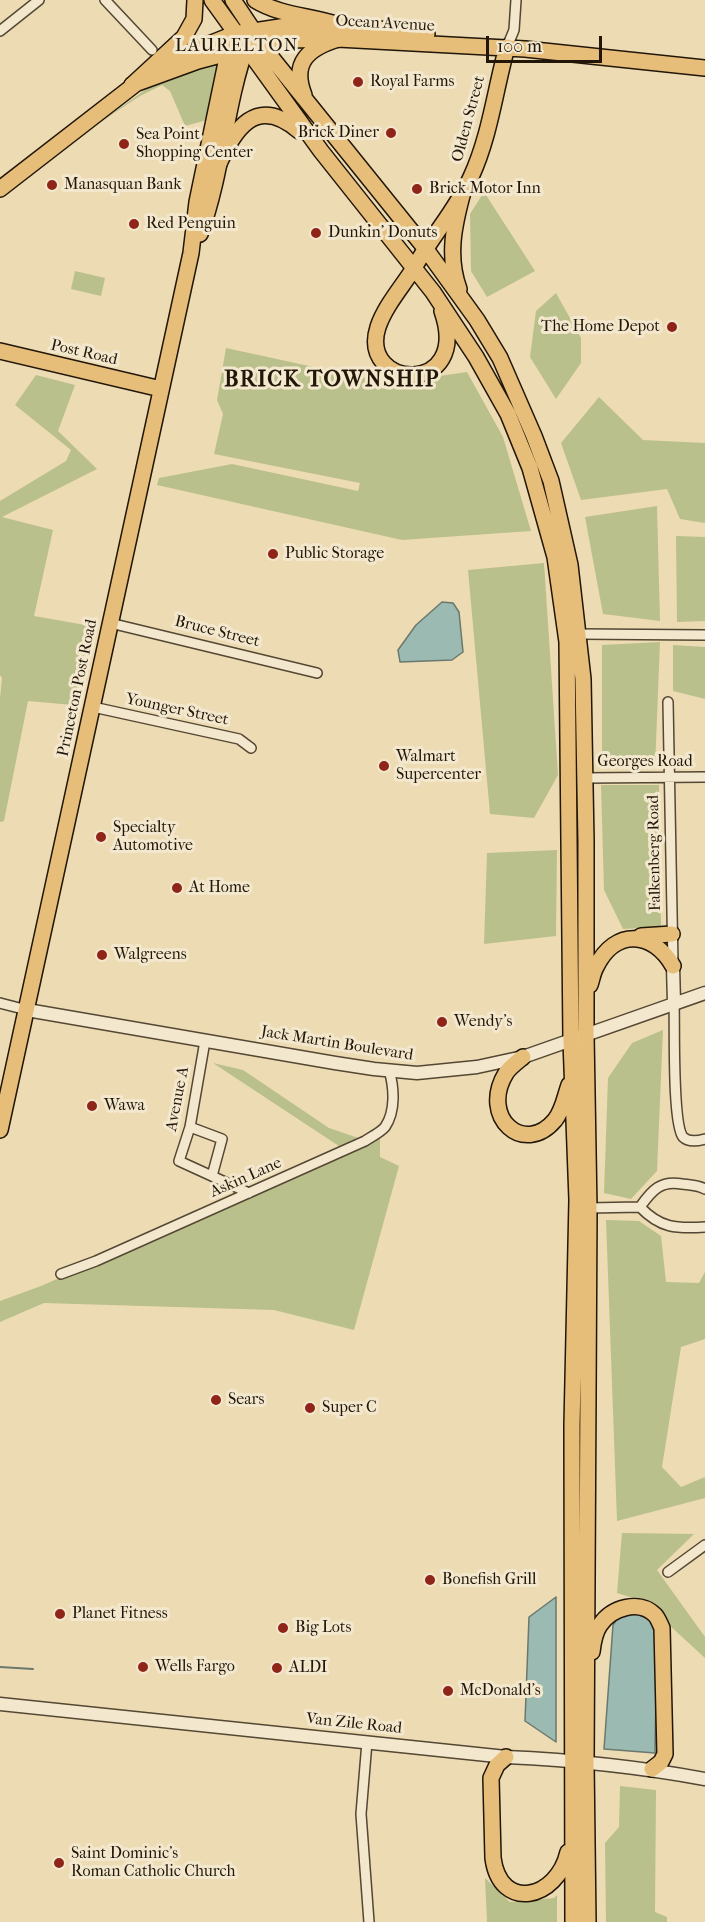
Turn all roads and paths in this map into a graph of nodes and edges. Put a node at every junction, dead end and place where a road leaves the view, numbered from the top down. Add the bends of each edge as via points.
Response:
1 (39, 0) edge
2 (105, 0) edge
3 (195, 0) edge
4 (212, 0) edge
5 (233, 0) edge
6 (255, 0) edge
7 (516, 0) edge
8 (252, 30) junction
9 (0, 31) edge
10 (339, 32) junction
11 (234, 34) junction
12 (262, 44) junction
13 (507, 47) junction
14 (245, 49) junction
15 (152, 50) dead end
16 (228, 52) junction
17 (705, 68) edge
18 (132, 86) junction
19 (306, 100) junction
20 (321, 152) junction
21 (217, 168) junction
22 (0, 189) edge
23 (464, 192) junction
24 (425, 248) junction
25 (191, 253) junction
26 (414, 268) junction
27 (433, 292) junction
28 (462, 300) junction
29 (0, 351) edge
30 (161, 389) junction
31 (110, 623) junction
32 (579, 634) junction
33 (705, 635) edge
34 (316, 673) dead end
35 (668, 702) dead end
36 (93, 707) junction
37 (251, 748) dead end
38 (670, 777) junction
39 (705, 777) edge
40 (584, 778) junction
41 (672, 934) junction
42 (635, 937) junction
43 (673, 966) junction
44 (705, 993) edge
45 (586, 999) junction
46 (0, 1003) edge
47 (674, 1003) junction
48 (27, 1010) junction
49 (586, 1035) junction
50 (205, 1041) junction
51 (571, 1041) junction
52 (523, 1057) junction
53 (389, 1070) junction
54 (573, 1071) junction
55 (190, 1127) junction
56 (0, 1130) edge
57 (705, 1139) edge
58 (212, 1176) junction
59 (705, 1190) edge
60 (249, 1193) junction
61 (640, 1207) junction
62 (589, 1208) junction
63 (705, 1227) edge
64 (61, 1274) dead end
65 (705, 1545) edge
66 (668, 1572) dead end
67 (586, 1679) junction
68 (0, 1704) edge
69 (367, 1742) junction
70 (506, 1757) junction
71 (579, 1762) junction
72 (652, 1769) junction
73 (705, 1779) edge
74 (572, 1834) junction
75 (369, 1922) edge
76 (573, 1922) edge
77 (588, 1922) edge

1 - 9 street
2 - 15 street
3 - 18 main road via 194,19 184,37
4 - 11 main road
5 - 8 main road
6 - 10 main road via 275,11 318,18
7 - 13 street, Olden Street via 514,30
8 - 10 main road, Ocean Avenue via 293,25
8 - 11 main road, Ocean Avenue
8 - 12 main road
8 - 14 main road, Princeton Post Road
10 - 12 main road, Ocean Avenue
10 - 13 main road, Ocean Avenue via 488,42
10 - 19 main road via 313,49 302,62 298,76
11 - 14 main road
11 - 16 main road, Princeton Post Road
11 - 18 main road, Ocean Avenue via 175,58
12 - 14 main road, Ocean Avenue
12 - 19 main road
13 - 17 main road, Ocean Avenue
13 - 23 main road, Olden Street via 484,144
14 - 16 main road, Ocean Avenue
14 - 20 main road
14 - 21 main road, Princeton Post Road
16 - 18 main road, Ocean Avenue
16 - 25 main road, Princeton Post Road via 197,202
18 - 22 main road
19 - 24 main road
20 - 21 main road via 290,123 278,117 252,117 234,135
20 - 26 main road
21 - 25 main road, Princeton Post Road via 201,232
23 - 24 main road, Olden Street
23 - 28 main road via 452,248
24 - 26 main road, Olden Street
24 - 28 main road
25 - 30 main road, Princeton Post Road
26 - 27 main road
26 - 27 main road, Olden Street via 377,330 378,352 393,371 416,376 432,369 443,356 447,330
27 - 51 main road via 508,414 533,477 555,557 567,642
28 - 32 main road via 500,358 551,481 570,565
29 - 30 main road, Post Road
30 - 31 main road, Princeton Post Road
31 - 34 street, Bruce Street
31 - 36 main road, Princeton Post Road
32 - 33 street
32 - 40 main road
35 - 38 street, Falkenberg Road
36 - 37 street, Younger Street via 239,739
36 - 48 main road, Princeton Post Road
38 - 39 street, Georges Road
38 - 40 street, Georges Road
38 - 41 street, Falkenberg Road
40 - 45 main road
41 - 42 main road
41 - 43 street, Falkenberg Road
42 - 43 main road via 649,940
42 - 45 main road via 608,951 596,967
43 - 47 street, Falkenberg Road
44 - 47 street, Jack Martin Boulevard
45 - 49 main road
46 - 48 street
47 - 49 street, Jack Martin Boulevard
47 - 57 street via 680,1128 688,1140
48 - 50 street, Jack Martin Boulevard
48 - 56 main road, Princeton Post Road
49 - 51 street, Jack Martin Boulevard
49 - 62 main road
50 - 53 street, Jack Martin Boulevard
50 - 55 street, Avenue A
51 - 52 street, Jack Martin Boulevard
51 - 54 main road
52 - 53 street, Jack Martin Boulevard via 454,1070
52 - 54 main road via 506,1072 497,1105 508,1126 518,1133 537,1132 556,1118
53 - 60 street, Askin Lane via 393,1101 385,1128 365,1141
54 - 71 main road via 577,1200 572,1425
55 - 58 street via 222,1139
55 - 58 street, Avenue A via 178,1161
58 - 60 street
59 - 61 street via 670,1182 657,1186
60 - 64 street, Askin Lane
61 - 62 street
61 - 63 street via 653,1220 670,1226
62 - 67 main road
65 - 66 street
67 - 71 main road
67 - 72 main road via 594,1640 612,1611 629,1606 655,1615 662,1628 665,1754
68 - 69 street, Van Zile Road
69 - 70 street, Van Zile Road
69 - 75 street via 361,1814
70 - 71 street, Van Zile Road
70 - 74 main road via 491,1778 493,1858 500,1878 516,1892 526,1894 547,1887 566,1860
71 - 72 street, Van Zile Road
71 - 74 main road
71 - 77 main road
72 - 73 street, Van Zile Road
74 - 76 main road

